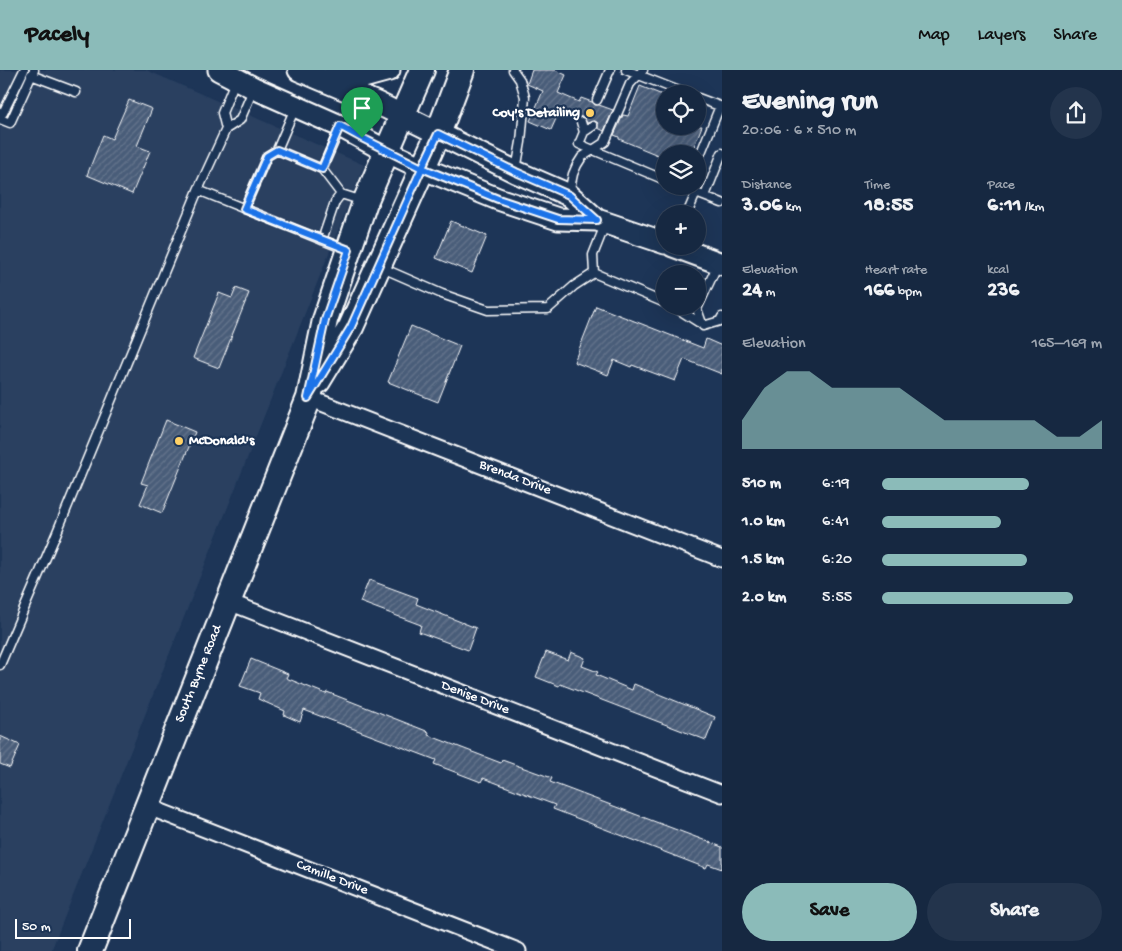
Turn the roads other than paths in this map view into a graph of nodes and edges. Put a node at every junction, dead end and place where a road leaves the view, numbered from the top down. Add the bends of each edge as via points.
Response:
1 (24, 70) edge
2 (389, 70) edge
3 (422, 70) edge
4 (462, 70) edge
5 (513, 70) edge
6 (610, 70) edge
7 (626, 70) edge
8 (641, 72) edge
9 (32, 73) edge
10 (307, 74) edge
11 (236, 79) edge
12 (668, 85) edge
13 (76, 92) dead end
14 (706, 101) edge
15 (596, 102) dead end
16 (296, 106) junction
17 (721, 107) edge
18 (0, 112) edge
19 (403, 116) junction
20 (0, 119) edge
21 (582, 122) dead end
22 (340, 126) junction
23 (593, 126) dead end
24 (226, 129) junction
25 (584, 132) junction
26 (438, 134) junction
27 (705, 145) edge
28 (277, 150) junction
29 (593, 150) junction
30 (386, 151) junction
31 (722, 153) edge
32 (422, 168) junction
33 (322, 169) junction
34 (516, 172) junction
35 (656, 176) edge
36 (198, 190) junction
37 (341, 194) junction
38 (569, 195) junction
39 (705, 196) joint
40 (365, 202) junction
41 (722, 203) edge
42 (244, 209) junction
43 (601, 222) junction
44 (322, 240) junction
45 (656, 240) edge
46 (349, 250) junction
47 (698, 255) edge
48 (720, 263) edge
49 (378, 266) junction
50 (594, 273) junction
51 (656, 299) edge
52 (686, 315) edge
53 (722, 317) edge
54 (703, 326) junction
55 (308, 398) junction
56 (722, 558) edge
57 (229, 602) junction
58 (0, 665) edge
59 (722, 794) edge
60 (146, 806) junction
61 (90, 951) edge
62 (518, 951) edge

1 - 18 lane via 3,113
2 - 10 main road via 356,79
3 - 19 main road, South Byrne Road
4 - 26 main road, South Byrne Road
5 - 34 lane via 525,97
6 - 15 lane
7 - 8 lane
8 - 12 lane
8 - 29 lane via 630,84 605,142
9 - 13 lane
9 - 20 lane via 10,123
10 - 19 main road
11 - 16 main road
11 - 24 lane via 222,113
11 - 24 lane via 240,120
14 - 17 lane
16 - 22 main road
16 - 28 lane
17 - 27 lane
19 - 26 main road
19 - 30 main road, South Byrne Road
21 - 25 lane
22 - 30 main road
22 - 33 lane
23 - 25 lane
24 - 36 lane
25 - 29 lane via 579,144
26 - 32 main road, South Byrne Road
26 - 34 main road
28 - 33 lane
28 - 42 lane via 267,156
29 - 35 lane
29 - 38 lane via 577,165
30 - 32 main road
30 - 40 main road, South Byrne Road
31 - 39 lane
32 - 43 main road via 558,219
32 - 49 main road, South Byrne Road
33 - 37 lane
34 - 38 main road
36 - 42 lane
36 - 58 lane
37 - 40 lane
37 - 44 lane
38 - 43 main road
39 - 41 lane
40 - 46 main road, South Byrne Road
42 - 44 lane
43 - 45 main road
43 - 50 lane via 593,255
44 - 46 lane
46 - 55 main road, South Byrne Road via 325,320
47 - 48 main road
48 - 54 lane via 697,309
49 - 50 lane via 488,310 548,309
49 - 55 main road, South Byrne Road via 351,327
50 - 51 lane
52 - 54 lane
53 - 54 lane
55 - 56 street, Brenda Drive
55 - 57 main road, South Byrne Road
57 - 59 street, Denise Drive
57 - 60 main road, South Byrne Road
60 - 61 main road, South Byrne Road
60 - 62 street, Camille Drive

